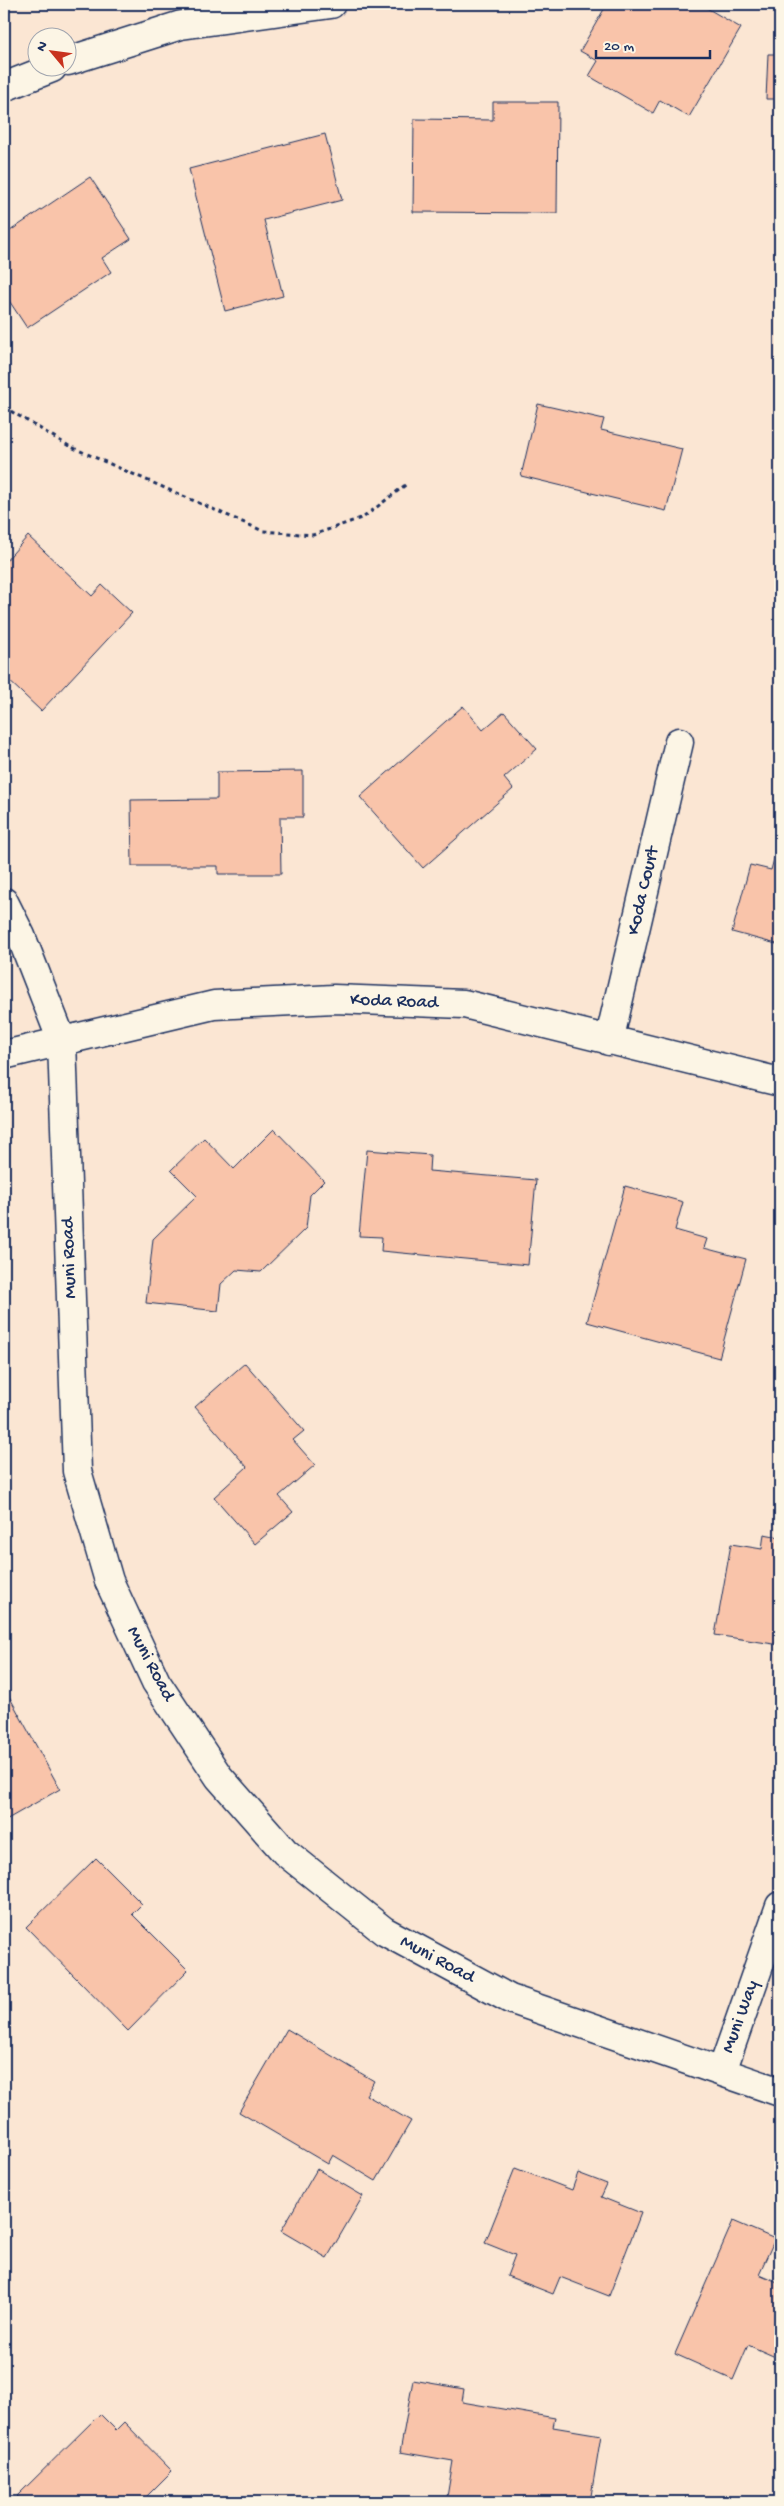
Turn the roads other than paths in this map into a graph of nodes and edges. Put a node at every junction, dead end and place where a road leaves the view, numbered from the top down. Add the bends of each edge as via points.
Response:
1 (331, 4) edge
2 (78, 58) edge
3 (28, 78) edge
4 (4, 87) edge
5 (679, 742) dead end
6 (4, 902) edge
7 (62, 1041) junction
8 (609, 1041) junction
9 (4, 1055) edge
10 (780, 1082) edge
11 (780, 1906) edge
12 (722, 2071) junction
13 (780, 2092) edge

1 - 2 street via 182,24
3 - 4 street
5 - 8 street, Koda Court
6 - 7 street, Muni Road via 21,936
7 - 8 street, Koda Road via 214,1005 334,999 464,1004
7 - 9 street, Koda Road
7 - 12 street, Muni Road via 77,1471 109,1581 156,1682 219,1777 285,1852 384,1931 510,1999
8 - 10 street, Koda Road
11 - 12 street, Muni Way
12 - 13 street, Muni Road

